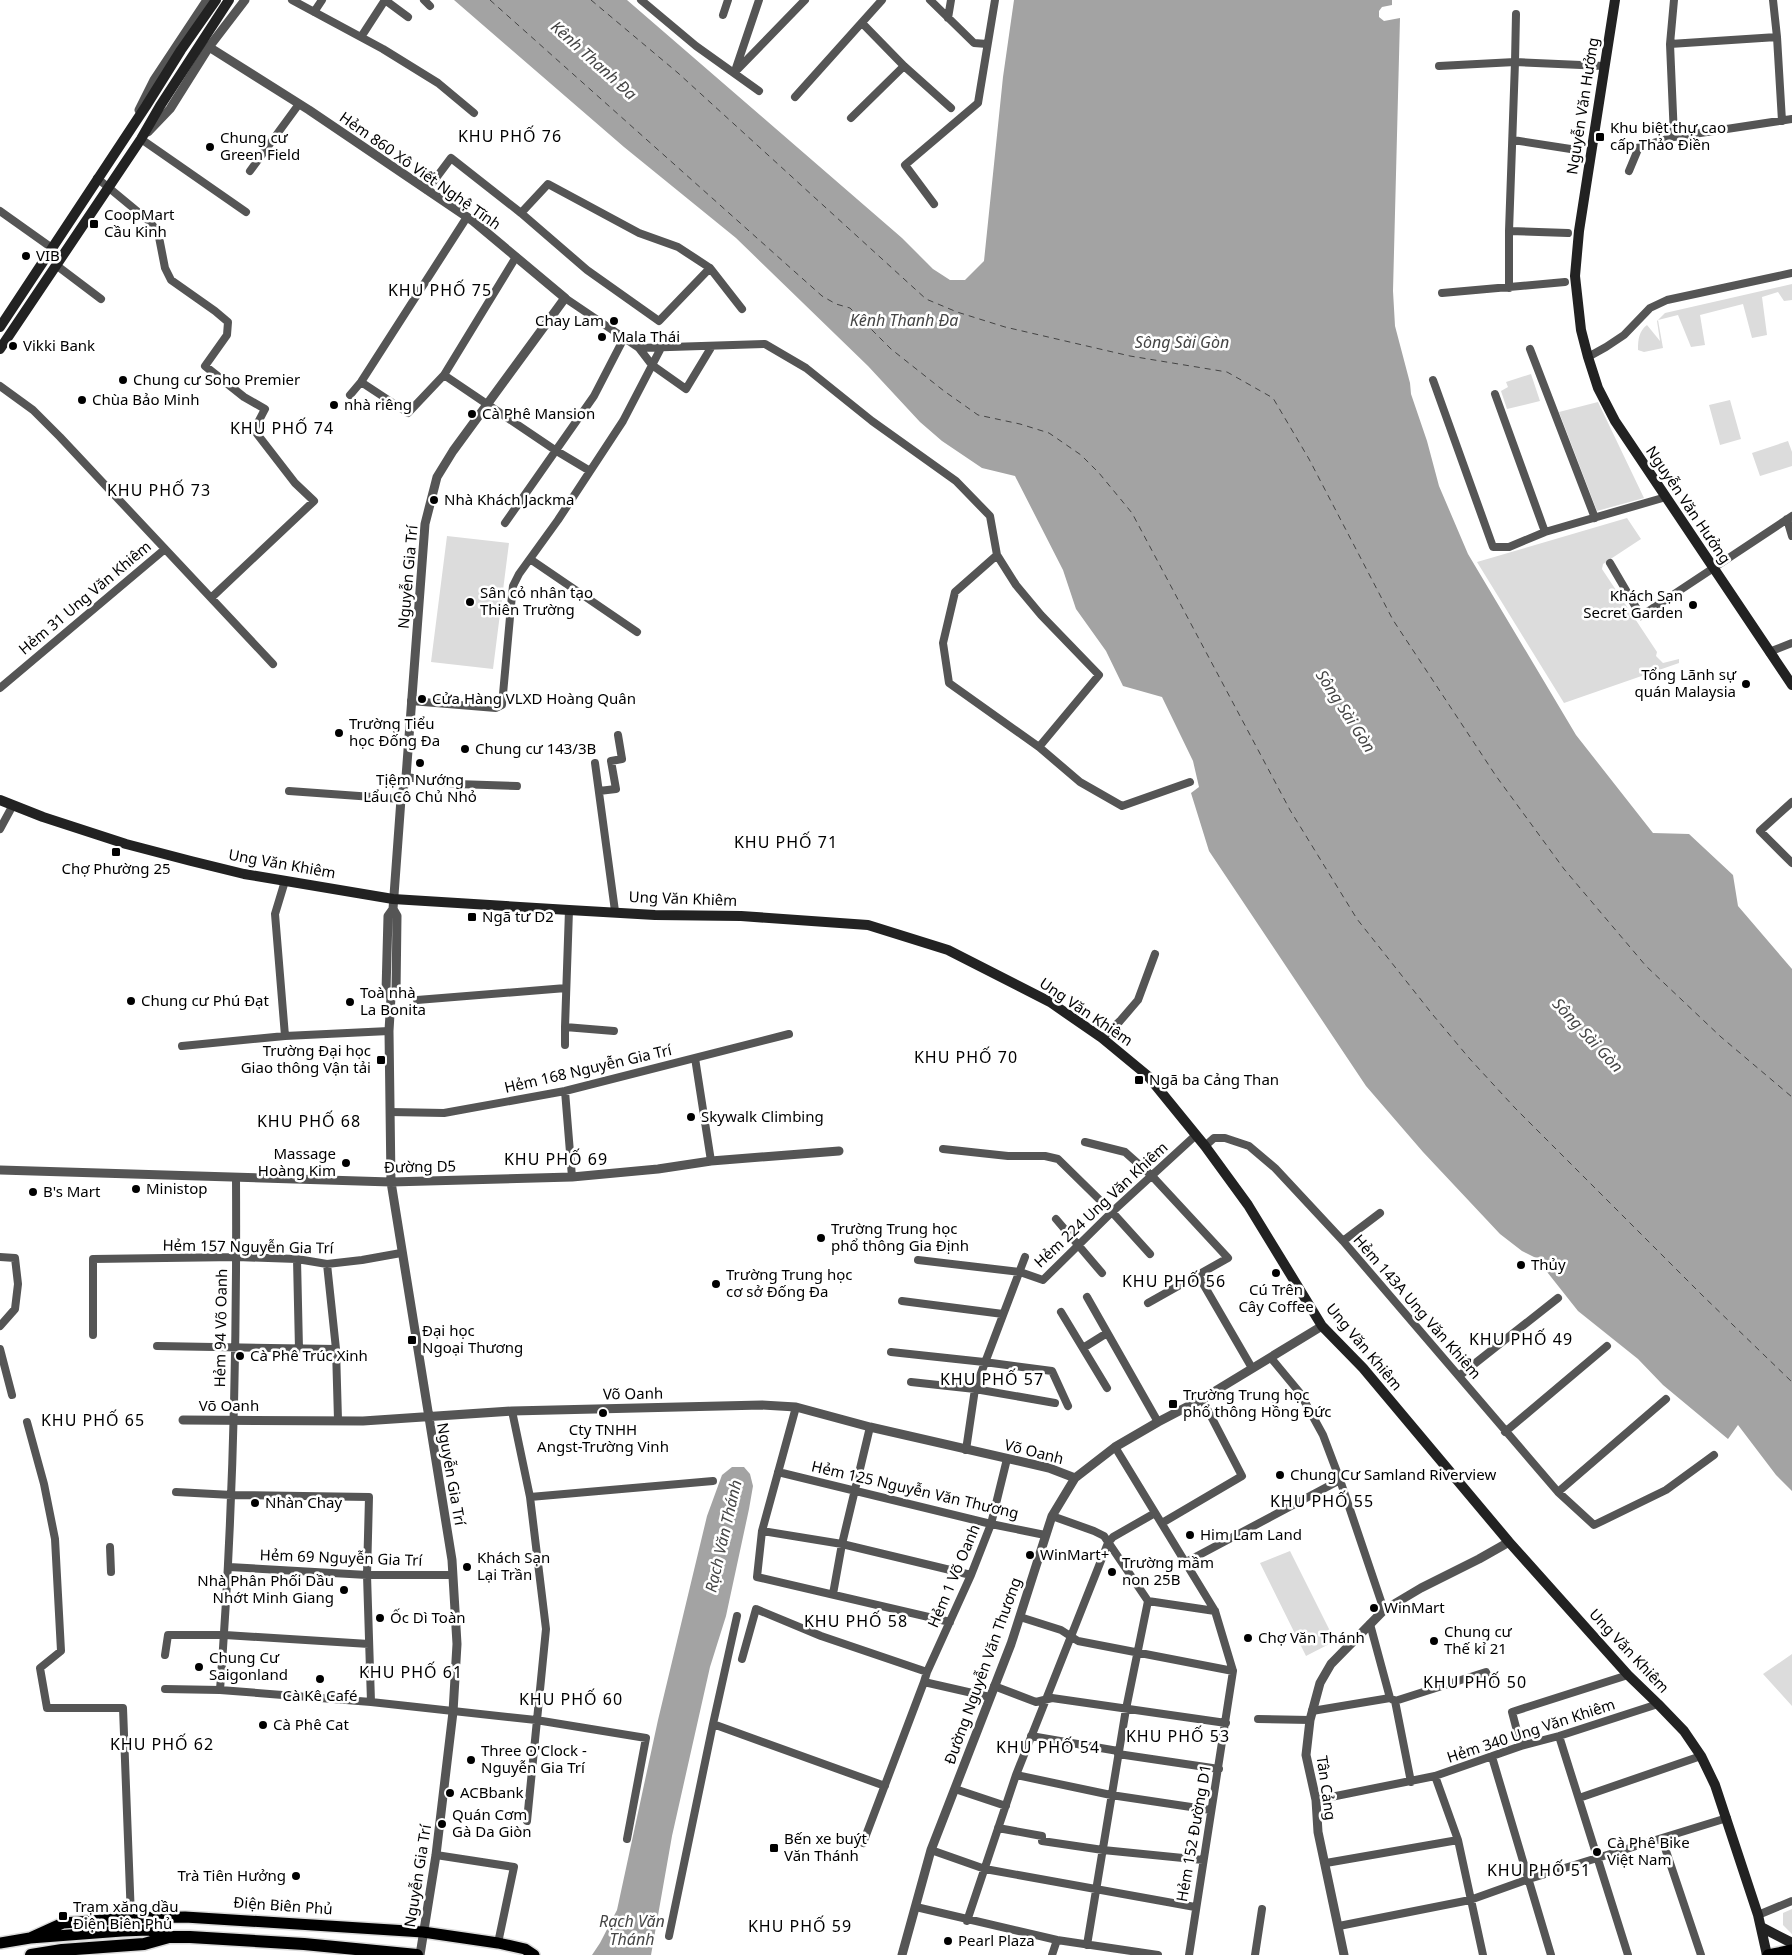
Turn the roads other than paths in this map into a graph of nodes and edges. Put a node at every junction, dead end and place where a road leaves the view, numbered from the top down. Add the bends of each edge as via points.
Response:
1 (209, 0) edge
2 (229, 0) edge
3 (245, 0) edge
4 (292, 0) edge
5 (322, 0) edge
6 (385, 0) edge
7 (641, 0) edge
8 (728, 0) edge
9 (759, 0) edge
10 (806, 0) edge
11 (882, 0) edge
12 (930, 0) edge
13 (951, 0) edge
14 (995, 0) edge
15 (1615, 0) edge
16 (1674, 0) edge
17 (1773, 0) edge
18 (314, 12) junction
19 (1516, 14) dead end
20 (724, 15) dead end
21 (408, 17) dead end
22 (948, 18) junction
23 (862, 23) junction
24 (361, 37) junction
25 (1777, 37) junction
26 (987, 44) junction
27 (1670, 44) junction
28 (209, 47) junction
29 (1515, 62) junction
30 (904, 66) junction
31 (1439, 66) dead end
32 (1604, 66) junction
33 (735, 72) junction
34 (759, 91) dead end
35 (795, 98) dead end
36 (299, 104) junction
37 (951, 108) dead end
38 (474, 112) dead end
39 (851, 118) dead end
40 (1792, 120) edge
41 (1782, 121) junction
42 (128, 131) junction
43 (1674, 137) junction
44 (141, 139) junction
45 (1513, 140) junction
46 (1577, 150) dead end
47 (250, 171) dead end
48 (1629, 171) dead end
49 (98, 178) junction
50 (109, 186) junction
51 (427, 190) junction
52 (934, 204) dead end
53 (0, 211) edge
54 (246, 212) dead end
55 (521, 213) junction
56 (467, 217) junction
57 (1509, 231) junction
58 (1568, 234) dead end
59 (52, 248) junction
60 (516, 257) junction
61 (56, 265) junction
62 (710, 268) junction
63 (1792, 273) edge
64 (1565, 282) dead end
65 (1509, 288) junction
66 (1442, 293) dead end
67 (565, 298) junction
68 (101, 299) dead end
69 (742, 309) dead end
70 (0, 327) edge
71 (624, 338) junction
72 (712, 346) junction
73 (639, 348) junction
74 (661, 348) junction
75 (0, 349) edge
76 (1530, 349) dead end
77 (1588, 357) junction
78 (652, 364) junction
79 (444, 375) junction
80 (1433, 380) dead end
81 (361, 382) junction
82 (0, 386) edge
83 (1495, 394) dead end
84 (350, 395) dead end
85 (487, 406) junction
86 (555, 450) junction
87 (590, 471) junction
88 (1666, 497) junction
89 (1790, 517) edge
90 (1594, 518) junction
91 (505, 523) dead end
92 (1545, 532) junction
93 (1792, 536) edge
94 (165, 549) junction
95 (997, 555) junction
96 (530, 558) junction
97 (1610, 563) dead end
98 (1712, 568) junction
99 (211, 598) junction
100 (636, 632) dead end
101 (1792, 643) edge
102 (1769, 652) junction
103 (273, 664) dead end
104 (1792, 685) edge
105 (0, 688) edge
106 (411, 701) junction
107 (618, 735) dead end
108 (1039, 747) junction
109 (595, 763) dead end
110 (406, 777) junction
111 (1190, 782) dead end
112 (517, 786) dead end
113 (290, 791) dead end
114 (599, 792) junction
115 (401, 799) junction
116 (0, 800) edge
117 (1792, 802) edge
118 (13, 805) junction
119 (0, 830) edge
120 (1792, 863) edge
121 (285, 881) junction
122 (393, 904) junction
123 (569, 910) junction
124 (615, 911) junction
125 (1154, 954) dead end
126 (566, 988) junction
127 (417, 1000) dead end
128 (565, 1027) junction
129 (389, 1030) junction
130 (614, 1031) dead end
131 (789, 1034) dead end
132 (285, 1036) junction
133 (1102, 1038) junction
134 (565, 1044) dead end
135 (182, 1046) dead end
136 (695, 1058) junction
137 (564, 1090) junction
138 (390, 1112) junction
139 (1196, 1135) junction
140 (1085, 1142) dead end
141 (1205, 1146) junction
142 (943, 1149) dead end
143 (839, 1151) dead end
144 (711, 1161) junction
145 (0, 1170) edge
146 (1152, 1176) junction
147 (236, 1178) junction
148 (572, 1178) junction
149 (391, 1182) junction
150 (1112, 1212) junction
151 (1380, 1213) dead end
152 (1056, 1219) dead end
153 (1343, 1241) junction
154 (1078, 1246) junction
155 (401, 1253) junction
156 (1150, 1254) dead end
157 (237, 1257) junction
158 (1025, 1257) dead end
159 (0, 1258) edge
160 (297, 1259) junction
161 (918, 1260) dead end
162 (327, 1264) junction
163 (1020, 1272) junction
164 (1102, 1273) dead end
165 (1198, 1275) junction
166 (1087, 1297) dead end
167 (1558, 1298) dead end
168 (902, 1301) dead end
169 (1148, 1303) dead end
170 (1061, 1312) dead end
171 (1003, 1314) junction
172 (0, 1326) edge
173 (1322, 1326) junction
174 (1107, 1333) junction
175 (93, 1334) dead end
176 (157, 1346) dead end
177 (1607, 1346) dead end
178 (234, 1348) junction
179 (1083, 1348) junction
180 (0, 1349) edge
181 (299, 1349) junction
182 (336, 1349) junction
183 (891, 1352) dead end
184 (1271, 1358) junction
185 (984, 1362) junction
186 (1252, 1368) junction
187 (1459, 1376) junction
188 (911, 1382) dead end
189 (1107, 1388) dead end
190 (975, 1389) junction
191 (12, 1395) dead end
192 (1202, 1399) junction
193 (1666, 1400) dead end
194 (1055, 1403) dead end
195 (1068, 1406) dead end
196 (796, 1407) junction
197 (512, 1411) junction
198 (428, 1416) junction
199 (234, 1419) junction
200 (182, 1420) dead end
201 (338, 1420) junction
202 (27, 1422) dead end
203 (1158, 1422) junction
204 (870, 1427) junction
205 (1505, 1432) junction
206 (1115, 1447) junction
207 (966, 1450) junction
208 (1714, 1455) dead end
209 (1007, 1459) junction
210 (778, 1472) junction
211 (1075, 1478) junction
212 (1340, 1480) junction
213 (713, 1481) dead end
214 (855, 1491) junction
215 (176, 1492) dead end
216 (1558, 1492) junction
217 (232, 1495) junction
218 (530, 1497) junction
219 (1155, 1513) junction
220 (1052, 1516) junction
221 (1162, 1523) junction
222 (991, 1524) junction
223 (762, 1530) junction
224 (1045, 1535) junction
225 (1509, 1542) junction
226 (1108, 1543) junction
227 (842, 1544) junction
228 (110, 1547) dead end
229 (1186, 1562) junction
230 (229, 1567) junction
231 (111, 1572) dead end
232 (367, 1575) junction
233 (453, 1575) junction
234 (971, 1575) junction
235 (833, 1594) junction
236 (1148, 1601) junction
237 (1384, 1610) junction
238 (1215, 1611) junction
239 (737, 1616) dead end
240 (1020, 1617) junction
241 (950, 1622) junction
242 (1370, 1624) junction
243 (225, 1635) junction
244 (1070, 1637) junction
245 (369, 1644) junction
246 (1139, 1652) junction
247 (165, 1655) dead end
248 (742, 1659) dead end
249 (1234, 1671) junction
250 (927, 1672) junction
251 (1628, 1675) junction
252 (1490, 1681) dead end
253 (924, 1682) junction
254 (994, 1686) junction
255 (165, 1689) dead end
256 (220, 1690) junction
257 (990, 1697) junction
258 (1392, 1699) junction
259 (1045, 1700) junction
260 (371, 1702) junction
261 (1658, 1704) junction
262 (1126, 1709) junction
263 (453, 1712) junction
264 (1311, 1715) junction
265 (1258, 1719) dead end
266 (536, 1720) junction
267 (1226, 1723) junction
268 (713, 1724) junction
269 (1031, 1736) junction
270 (1559, 1736) junction
271 (1521, 1746) junction
272 (1118, 1752) junction
273 (1702, 1756) junction
274 (1492, 1757) junction
275 (1219, 1769) junction
276 (1016, 1774) junction
277 (1435, 1776) junction
278 (1411, 1782) junction
279 (885, 1786) junction
280 (955, 1789) junction
281 (1111, 1796) junction
282 (1579, 1798) junction
283 (1316, 1800) junction
284 (1006, 1806) junction
285 (1211, 1810) junction
286 (1727, 1818) junction
287 (527, 1821) dead end
288 (998, 1828) junction
289 (1662, 1838) junction
290 (627, 1839) dead end
291 (1458, 1840) junction
292 (863, 1844) dead end
293 (931, 1850) junction
294 (1103, 1850) junction
295 (436, 1855) junction
296 (1597, 1858) junction
297 (1203, 1860) junction
298 (1326, 1863) junction
299 (985, 1869) junction
300 (1529, 1879) junction
301 (1096, 1889) junction
302 (1470, 1900) junction
303 (1792, 1901) edge
304 (916, 1907) junction
305 (1195, 1907) junction
306 (1262, 1909) dead end
307 (1758, 1915) junction
308 (131, 1918) junction
309 (967, 1921) junction
310 (1339, 1926) junction
311 (1762, 1927) junction
312 (423, 1932) junction
313 (669, 1936) dead end
314 (169, 1937) junction
315 (30, 1938) junction
316 (1056, 1940) junction
317 (5, 1942) edge
318 (498, 1943) junction
319 (1792, 1943) edge
320 (1087, 1945) junction
321 (0, 1949) edge
322 (1792, 1950) edge
323 (31, 1955) edge
324 (418, 1955) edge
325 (534, 1955) edge
326 (902, 1955) edge
327 (1052, 1955) edge
328 (1158, 1955) edge
329 (1189, 1955) edge
330 (1256, 1955) edge
331 (1344, 1955) edge
332 (1483, 1955) edge
333 (1551, 1955) edge
334 (1628, 1955) edge
335 (1701, 1955) edge
336 (1767, 1955) edge

1 - 42 main road
1 - 42 street via 154,80
2 - 44 main road
3 - 28 street
4 - 18 street
5 - 18 street
6 - 21 street
6 - 24 street
7 - 33 street via 696,46
8 - 20 street
9 - 33 street
10 - 33 street
11 - 23 street
12 - 22 street
13 - 22 street
14 - 26 street
15 - 32 main road, Nguyễn Văn Hưởng
16 - 27 street
17 - 25 street
18 - 24 street
19 - 29 street
22 - 26 street via 974,42
23 - 30 street
23 - 35 street
24 - 38 street via 438,83
25 - 27 street
25 - 41 street
26 - 52 street via 978,103 905,165
27 - 43 street
28 - 36 street, Hẻm 860 Xô Viết Nghệ Tĩnh
28 - 44 street via 170,108
29 - 31 street
29 - 32 street
29 - 45 street
30 - 37 street
30 - 39 street
32 - 77 main road, Nguyễn Văn Hưởng via 1575,277 1581,330
33 - 34 street
36 - 47 street
36 - 51 street, Hẻm 860 Xô Viết Nghệ Tĩnh
40 - 41 street
41 - 43 street
42 - 49 main road
43 - 48 street via 1639,147
44 - 50 main road
44 - 54 street
45 - 46 street
45 - 57 street
49 - 50 street
49 - 59 main road
50 - 61 main road
50 - 99 street via 158,232 165,268 171,280 228,322 227,335 205,366 265,409 254,430 295,483 314,501
51 - 55 street, Hẻm 860 Xô Viết Nghệ Tĩnh via 451,158
51 - 56 street, Hẻm 860 Xô Viết Nghệ Tĩnh
53 - 59 street
55 - 62 street, Hẻm 860 Xô Viết Nghệ Tĩnh via 548,184 639,233 678,246
55 - 62 street via 587,270 659,321
56 - 60 street, Hẻm 860 Xô Viết Nghệ Tĩnh
56 - 81 street
57 - 58 street
57 - 65 street
59 - 70 main road
60 - 67 street, Hẻm 860 Xô Viết Nghệ Tĩnh
60 - 79 street
61 - 68 street
61 - 75 main road
62 - 69 street, Hẻm 860 Xô Viết Nghệ Tĩnh
63 - 77 street via 1667,300 1650,308 1624,335
64 - 65 street
65 - 66 street
67 - 71 street, Hẻm 860 Xô Viết Nghệ Tĩnh
67 - 85 street, Nguyễn Gia Trí
71 - 73 street, Hẻm 860 Xô Viết Nghệ Tĩnh
71 - 86 street via 594,396
72 - 74 street
72 - 78 street, Hẻm 860 Xô Viết Nghệ Tĩnh via 686,389
72 - 95 street via 765,344 806,368 956,481 990,516
73 - 74 street
73 - 78 street, Hẻm 860 Xô Viết Nghệ Tĩnh
74 - 78 street
76 - 90 street
77 - 88 main road, Nguyễn Văn Hưởng via 1598,388 1615,421
78 - 87 street via 623,421
79 - 81 street via 408,413
79 - 85 street
80 - 92 street via 1493,547 1508,547
81 - 84 street
82 - 94 street via 60,437
83 - 92 street
85 - 86 street
85 - 106 street, Nguyễn Gia Trí via 438,476 425,524
86 - 87 street
86 - 91 street
87 - 96 street
88 - 90 street
88 - 98 main road, Nguyễn Văn Hưởng
89 - 93 street
89 - 98 street
90 - 92 street
94 - 99 street
94 - 105 street, Hẻm 31 Ung Văn Khiêm
95 - 108 street via 1041,615 1099,675
95 - 108 street via 956,592 943,643 950,683
96 - 100 street
96 - 106 street via 513,586 502,705 496,708
97 - 98 street via 1641,616
98 - 102 main road, Nguyễn Văn Hưởng
99 - 103 street
101 - 102 street
102 - 104 main road, Nguyễn Văn Hưởng
106 - 110 street, Nguyễn Gia Trí
107 - 114 street via 622,759 611,760 616,789
108 - 111 street via 1080,782 1122,806
109 - 114 street
110 - 112 street via 456,784
110 - 115 street, Nguyễn Gia Trí
113 - 115 street
114 - 124 street
115 - 122 street, Nguyễn Gia Trí
116 - 118 main road, Ung Văn Khiêm
117 - 120 street via 1760,831
118 - 119 street
118 - 121 main road, Ung Văn Khiêm via 126,844
121 - 122 main road, Ung Văn Khiêm
121 - 132 street via 275,914
122 - 123 main road, Ung Văn Khiêm
122 - 129 street, Nguyễn Gia Trí via 388,916 386,991 391,997
123 - 124 main road, Ung Văn Khiêm
123 - 126 street
124 - 133 main road, Ung Văn Khiêm via 868,925 948,950 1050,1002
125 - 133 street via 1138,1000
126 - 127 street
126 - 128 street
128 - 130 street
128 - 134 street
129 - 132 street
129 - 138 street, Nguyễn Gia Trí
131 - 136 street, Hẻm 168 Nguyễn Gia Trí
132 - 135 street
133 - 139 main road, Ung Văn Khiêm via 1148,1076
136 - 137 street, Hẻm 168 Nguyễn Gia Trí
136 - 144 street
137 - 138 street, Hẻm 168 Nguyễn Gia Trí via 444,1113
137 - 148 street
138 - 149 street, Nguyễn Gia Trí
139 - 141 main road, Ung Văn Khiêm
139 - 146 street, Hẻm 224 Ung Văn Khiêm
140 - 146 street via 1126,1152
141 - 153 street, Hẻm 143A Ung Văn Khiêm via 1214,1138 1249,1146 1275,1168
141 - 173 main road, Ung Văn Khiêm via 1248,1204
142 - 150 street via 1008,1156 1045,1156 1062,1161
143 - 144 street, Đường D5
144 - 148 street, Đường D5
145 - 147 street, Đường D5
146 - 150 street, Hẻm 224 Ung Văn Khiêm
146 - 165 street via 1228,1258
147 - 149 street, Đường D5
147 - 157 street, Hẻm 94 Võ Oanh
148 - 149 street, Đường D5
149 - 155 street, Nguyễn Gia Trí
150 - 154 street, Hẻm 224 Ung Văn Khiêm
150 - 156 street
151 - 153 street
152 - 154 street
153 - 187 street, Hẻm 143A Ung Văn Khiêm
154 - 163 street, Hẻm 224 Ung Văn Khiêm via 1043,1280
154 - 164 street
155 - 162 street, Hẻm 157 Nguyễn Gia Trí
155 - 198 street, Nguyễn Gia Trí
157 - 160 street, Hẻm 157 Nguyễn Gia Trí
157 - 175 street, Hẻm 157 Nguyễn Gia Trí via 93,1259
157 - 178 street, Hẻm 94 Võ Oanh
158 - 163 street
159 - 172 street via 16,1258 18,1284 14,1310
160 - 162 street, Hẻm 157 Nguyễn Gia Trí
160 - 181 street
161 - 163 street
162 - 182 street
163 - 171 street
165 - 169 street
165 - 186 street
166 - 174 street
167 - 187 street
168 - 171 street
170 - 179 street
171 - 185 street
173 - 184 street, Đường Nguyễn Văn Thương
173 - 225 main road, Ung Văn Khiêm via 1363,1368
174 - 179 street
174 - 203 street
176 - 178 street
177 - 205 street
178 - 181 street
178 - 199 street, Hẻm 94 Võ Oanh
179 - 189 street
180 - 191 street
181 - 182 street
182 - 201 street
183 - 185 street
184 - 186 street, Đường Nguyễn Văn Thương
184 - 212 street via 1300,1393 1323,1435
185 - 190 street
185 - 195 street via 1052,1372
186 - 192 street, Đường Nguyễn Văn Thương
187 - 205 street, Hẻm 143A Ung Văn Khiêm
188 - 190 street
190 - 194 street
190 - 207 street
192 - 203 street, Đường Nguyễn Văn Thương
192 - 221 street via 1242,1476
193 - 216 street
196 - 197 street, Võ Oanh
196 - 204 street, Võ Oanh
196 - 210 street
197 - 198 street, Võ Oanh
197 - 218 street
198 - 201 street, Võ Oanh
198 - 233 street, Nguyễn Gia Trí
199 - 200 street, Võ Oanh
199 - 201 street, Võ Oanh
199 - 217 street, Hẻm 94 Võ Oanh
202 - 308 street via 55,1539 60,1651 40,1668 47,1708 122,1708
203 - 206 street, Đường Nguyễn Văn Thương
204 - 207 street, Võ Oanh
204 - 214 street
205 - 216 street, Hẻm 143A Ung Văn Khiêm
206 - 211 street, Đường Nguyễn Văn Thương
206 - 219 street, Hẻm 152 Đường D1
207 - 209 street, Võ Oanh
208 - 216 street, Hẻm 143A Ung Văn Khiêm via 1666,1490 1594,1525
209 - 211 street, Võ Oanh via 1049,1468
209 - 222 street, Hẻm 1 Võ Oanh
210 - 214 street, Hẻm 125 Nguyễn Văn Thương
210 - 223 street
211 - 220 street, Đường Nguyễn Văn Thương
212 - 229 street
212 - 237 street
213 - 218 street
214 - 222 street, Hẻm 125 Nguyễn Văn Thương
214 - 227 street
215 - 217 street
217 - 230 street, Hẻm 94 Võ Oanh
217 - 232 street via 369,1497
218 - 266 street via 546,1629
219 - 221 street, Hẻm 152 Đường D1
219 - 226 street
220 - 224 street, Đường Nguyễn Văn Thương
220 - 226 street via 1094,1531 1104,1536
221 - 229 street, Hẻm 152 Đường D1
222 - 224 street, Hẻm 125 Nguyễn Văn Thương
222 - 234 street, Hẻm 1 Võ Oanh
223 - 227 street
223 - 235 street via 757,1577
224 - 240 street, Đường Nguyễn Văn Thương
225 - 237 street, Tân Cảng
225 - 251 main road, Ung Văn Khiêm
226 - 236 street
226 - 244 street
227 - 234 street
227 - 235 street
228 - 231 street
229 - 238 street, Hẻm 152 Đường D1
230 - 232 street, Hẻm 69 Nguyễn Gia Trí
230 - 243 street, Hẻm 94 Võ Oanh
232 - 233 street, Hẻm 69 Nguyễn Gia Trí
232 - 245 street
233 - 263 street, Nguyễn Gia Trí via 457,1644
234 - 241 street, Hẻm 1 Võ Oanh
235 - 241 street
236 - 238 street
236 - 246 street
237 - 242 street, Tân Cảng
238 - 249 street, Hẻm 152 Đường D1
239 - 268 street
240 - 244 street via 1061,1630
240 - 254 street, Đường Nguyễn Văn Thương
241 - 250 street, Hẻm 1 Võ Oanh
242 - 258 street
242 - 264 street, Tân Cảng via 1331,1664 1320,1683
243 - 245 street
243 - 247 street via 168,1635
243 - 256 street, Hẻm 94 Võ Oanh
244 - 246 street
244 - 259 street
245 - 260 street
246 - 249 street
246 - 262 street
248 - 250 street via 756,1608 821,1636
249 - 267 street, Hẻm 152 Đường D1
250 - 253 street, Hẻm 1 Võ Oanh
251 - 261 main road, Ung Văn Khiêm
251 - 271 street via 1512,1712
252 - 258 street via 1486,1672
253 - 257 street
253 - 279 street, Hẻm 1 Võ Oanh
254 - 257 street, Đường Nguyễn Văn Thương
254 - 259 street via 1036,1702
255 - 256 street
256 - 260 street
257 - 280 street, Đường Nguyễn Văn Thương
258 - 264 street
258 - 278 street
259 - 262 street via 1052,1698
259 - 269 street
260 - 263 street
261 - 270 street, Hẻm 340 Ung Văn Khiêm
261 - 273 main road, Ung Văn Khiêm
262 - 267 street
262 - 272 street
263 - 266 street
263 - 295 street, Nguyễn Gia Trí
264 - 265 street
264 - 283 street, Tân Cảng via 1306,1755
266 - 287 street
266 - 290 street via 646,1738
267 - 275 street, Hẻm 152 Đường D1
268 - 279 street
268 - 313 street
269 - 272 street
269 - 276 street
270 - 271 street, Hẻm 340 Ung Văn Khiêm
270 - 282 street
271 - 274 street, Hẻm 340 Ung Văn Khiêm
272 - 275 street
272 - 281 street
273 - 282 street
273 - 286 main road, Ung Văn Khiêm
274 - 277 street, Hẻm 340 Ung Văn Khiêm
274 - 300 street
275 - 285 street, Hẻm 152 Đường D1
276 - 281 street
276 - 284 street
277 - 278 street, Hẻm 340 Ung Văn Khiêm
277 - 291 street
278 - 283 street, Hẻm 340 Ung Văn Khiêm
279 - 292 street, Hẻm 1 Võ Oanh
280 - 284 street
280 - 293 street, Đường Nguyễn Văn Thương
281 - 285 street
281 - 294 street
282 - 296 street
283 - 298 street, Tân Cảng via 1318,1832
284 - 288 street
285 - 297 street, Hẻm 152 Đường D1
286 - 289 street
286 - 307 main road, Ung Văn Khiêm
288 - 294 street via 1042,1836 1042,1841
288 - 299 street
289 - 296 street
289 - 335 street
291 - 298 street
291 - 302 street
293 - 299 street
293 - 304 street, Đường Nguyễn Văn Thương
294 - 297 street
294 - 301 street
295 - 312 street, Nguyễn Gia Trí
295 - 318 street via 514,1868
296 - 300 street
296 - 334 street
297 - 305 street, Hẻm 152 Đường D1
298 - 310 street, Tân Cảng
299 - 301 street
299 - 309 street
300 - 302 street
300 - 333 street
301 - 305 street
301 - 320 street
302 - 310 street
302 - 332 street
303 - 307 street
304 - 309 street
304 - 326 street, Đường Nguyễn Văn Thương
305 - 329 street, Hẻm 152 Đường D1
306 - 330 street
307 - 311 main road, Ung Văn Khiêm
308 - 312 main road, Điện Biên Phủ via 222,1918
308 - 315 main road, Điện Biên Phủ via 63,1923
309 - 316 street
310 - 331 street, Tân Cảng
311 - 319 main road
311 - 336 main road, Ung Văn Khiêm
312 - 318 main road, Điện Biên Phủ
312 - 324 street, Nguyễn Gia Trí
314 - 315 main road, Điện Biên Phủ via 149,1930
314 - 323 highway via 144,1944
314 - 324 highway, Điện Biên Phủ via 304,1944
315 - 317 main road, Điện Biên Phủ
316 - 320 street
316 - 327 street
317 - 321 main road
318 - 325 main road, Điện Biên Phủ via 525,1949
320 - 328 street
322 - 336 main road

